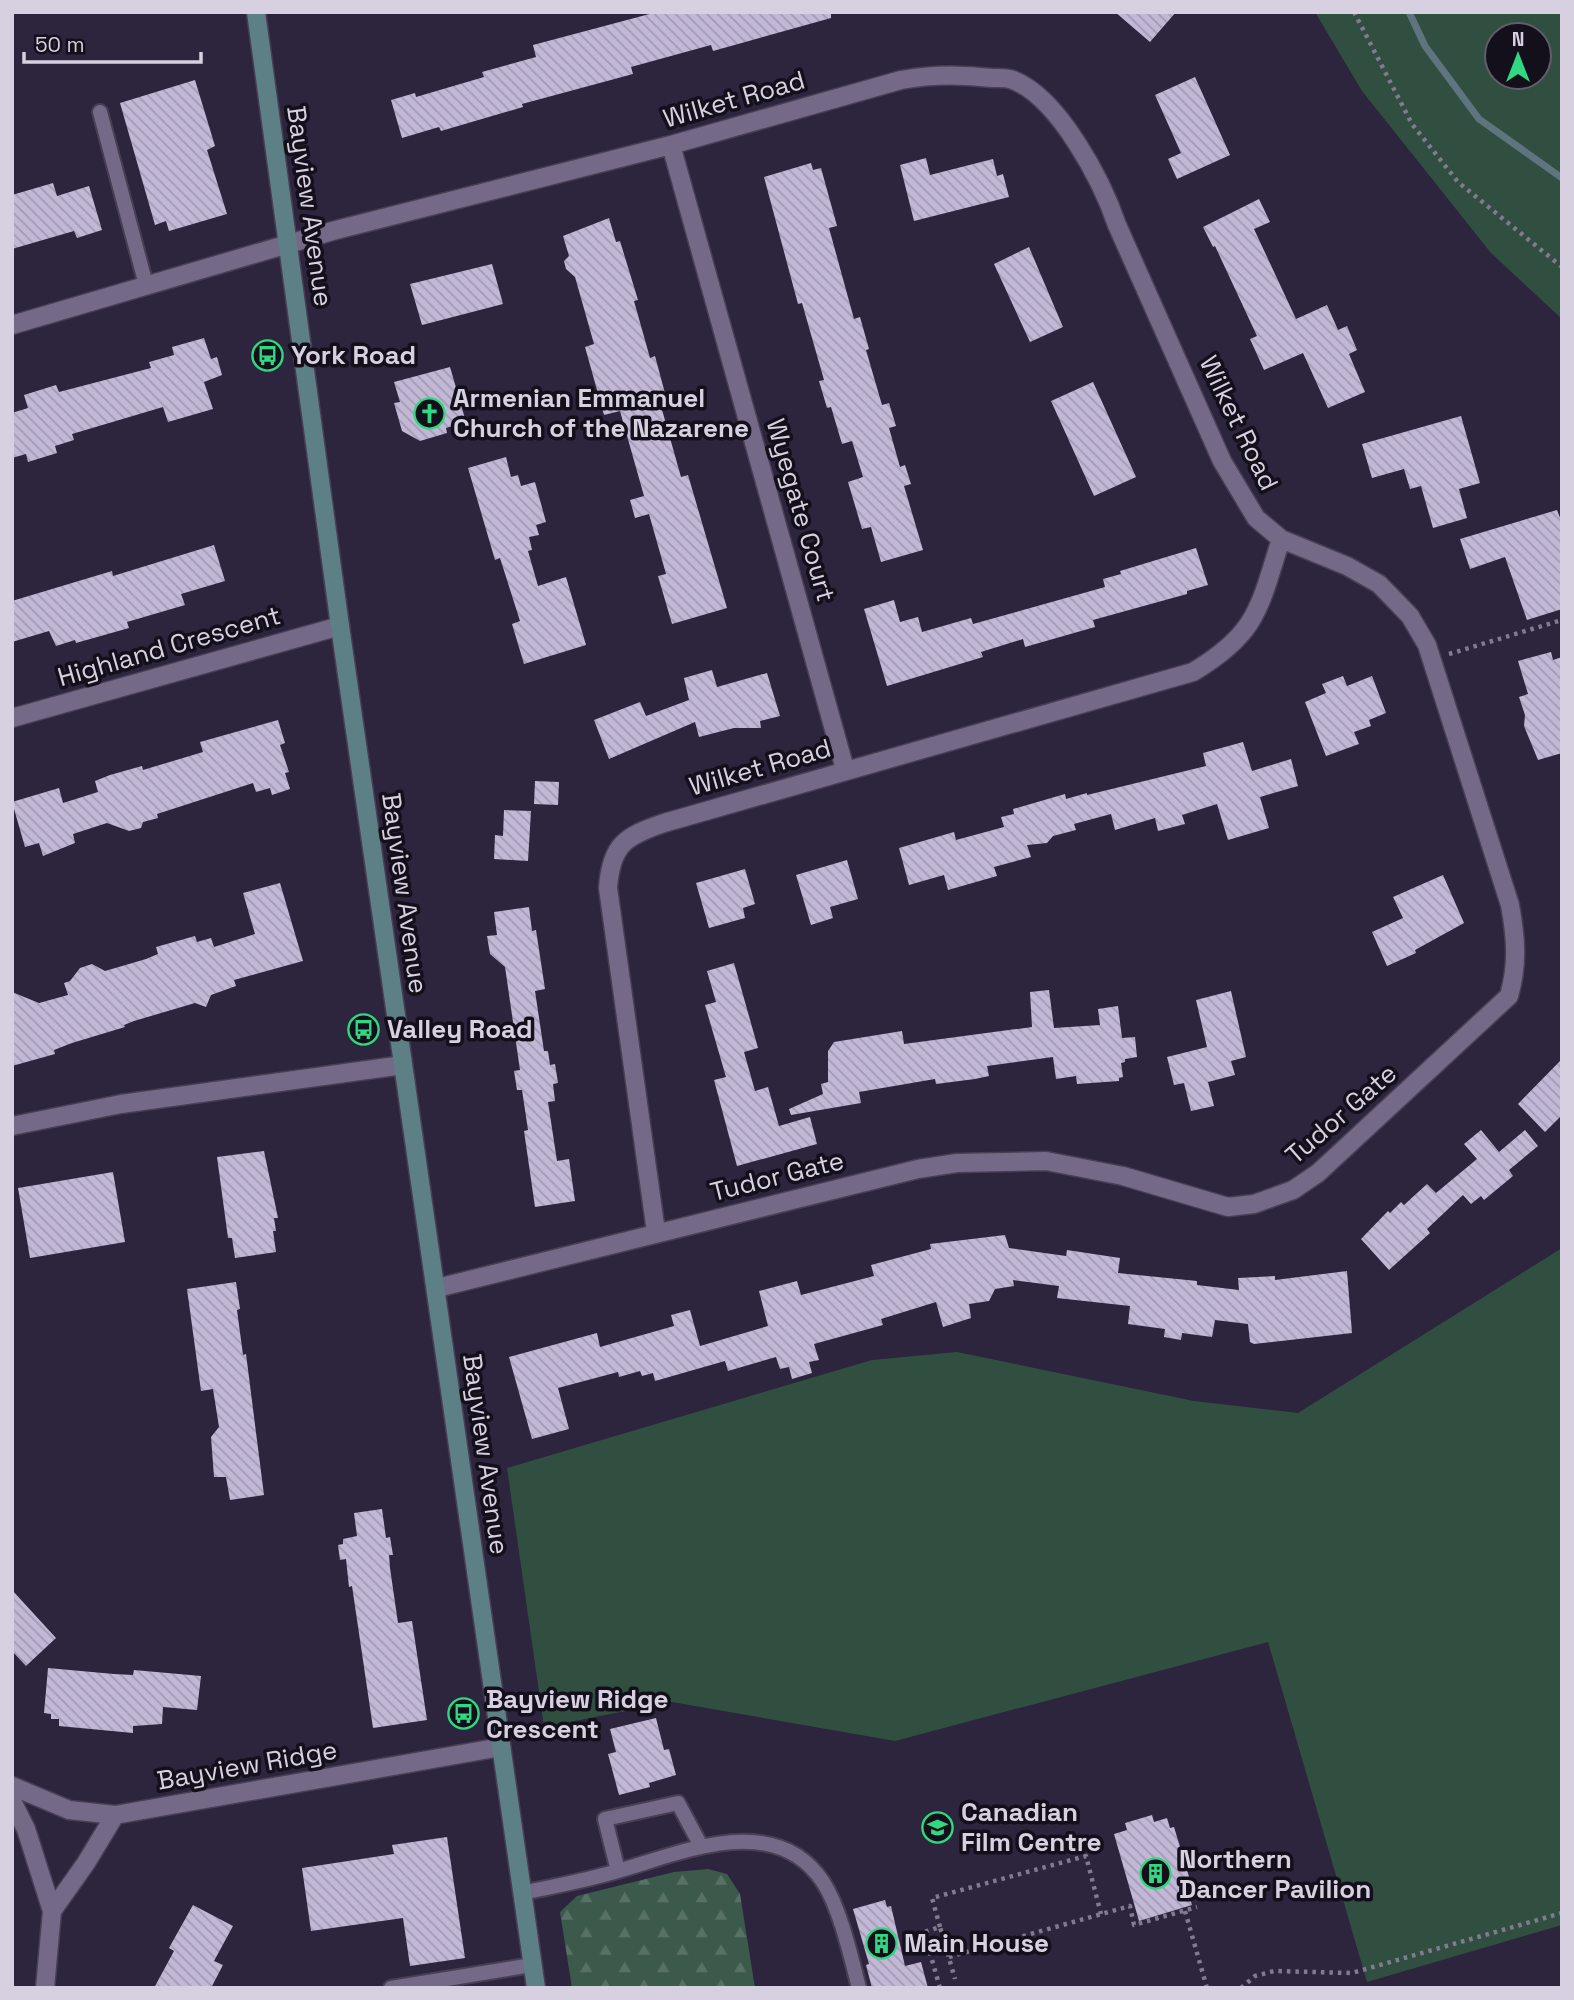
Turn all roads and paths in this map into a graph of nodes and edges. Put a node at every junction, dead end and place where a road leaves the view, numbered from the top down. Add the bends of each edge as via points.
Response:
1 (256, 12) edge
2 (1354, 12) edge
3 (100, 112) dead end
4 (671, 145) junction
5 (290, 243) junction
6 (1562, 267) edge
7 (146, 285) junction
8 (12, 325) edge
9 (1280, 540) junction
10 (1562, 620) edge
11 (340, 626) junction
12 (1432, 659) junction
13 (12, 718) edge
14 (845, 769) junction
15 (403, 1065) junction
16 (12, 1126) edge
17 (656, 1232) junction
18 (437, 1288) junction
19 (501, 1747) junction
20 (12, 1786) edge
21 (12, 1801) edge
22 (115, 1815) junction
23 (701, 1846) junction
24 (618, 1871) junction
25 (522, 1893) junction
26 (1197, 1907) dead end
27 (1185, 1910) junction
28 (52, 1911) junction
29 (1562, 1913) edge
30 (1101, 1914) junction
31 (940, 1927) junction
32 (949, 1957) junction
33 (532, 1965) junction
34 (955, 1979) dead end
35 (45, 1988) edge
36 (391, 1988) edge
37 (536, 1988) edge
38 (859, 1988) edge
39 (940, 1988) edge
40 (1207, 1988) edge
41 (1241, 1988) edge

1 - 5 main road, Bayview Avenue
2 - 6 path via 1412,124 1458,182
3 - 7 lane
4 - 5 street, Wilket Road
4 - 9 street, Wilket Road via 936,73 1010,78 1024,86 1063,122 1104,186 1222,461 1256,518
4 - 14 street, Wyegate Court
5 - 7 street
5 - 11 main road, Bayview Avenue
7 - 8 street
9 - 12 street, Tudor Gate via 1379,584 1410,616
9 - 14 street, Wilket Road via 1261,606 1243,635 1222,655 1193,672
10 - 12 path
11 - 13 street, Highland Crescent
11 - 15 main road, Bayview Avenue
12 - 17 street, Tudor Gate via 1510,905 1517,940 1516,972 1508,996 1318,1173 1275,1197 1228,1206 1123,1176 1046,1161 957,1163
14 - 17 street, Wilket Road via 638,831 622,843 610,862 611,919
15 - 16 street via 121,1104
15 - 18 main road, Bayview Avenue
17 - 18 street, Tudor Gate
18 - 19 main road, Bayview Avenue
19 - 22 street, Bayview Ridge
19 - 25 main road, Bayview Avenue
20 - 22 street via 69,1810
21 - 28 street via 26,1829
22 - 28 street
23 - 24 lane
23 - 24 lane via 678,1802 605,1819
23 - 38 lane via 764,1843 811,1867 832,1903
24 - 25 lane
25 - 33 main road, Bayview Avenue
26 - 27 path
27 - 30 path via 1134,1925 1130,1906
27 - 40 path
28 - 35 street
29 - 41 path via 1352,1973 1274,1971 1255,1976
30 - 31 path via 1086,1856 932,1898
30 - 32 path
31 - 32 path
31 - 39 path via 924,1932
32 - 34 path
33 - 36 lane
33 - 37 main road, Bayview Avenue

